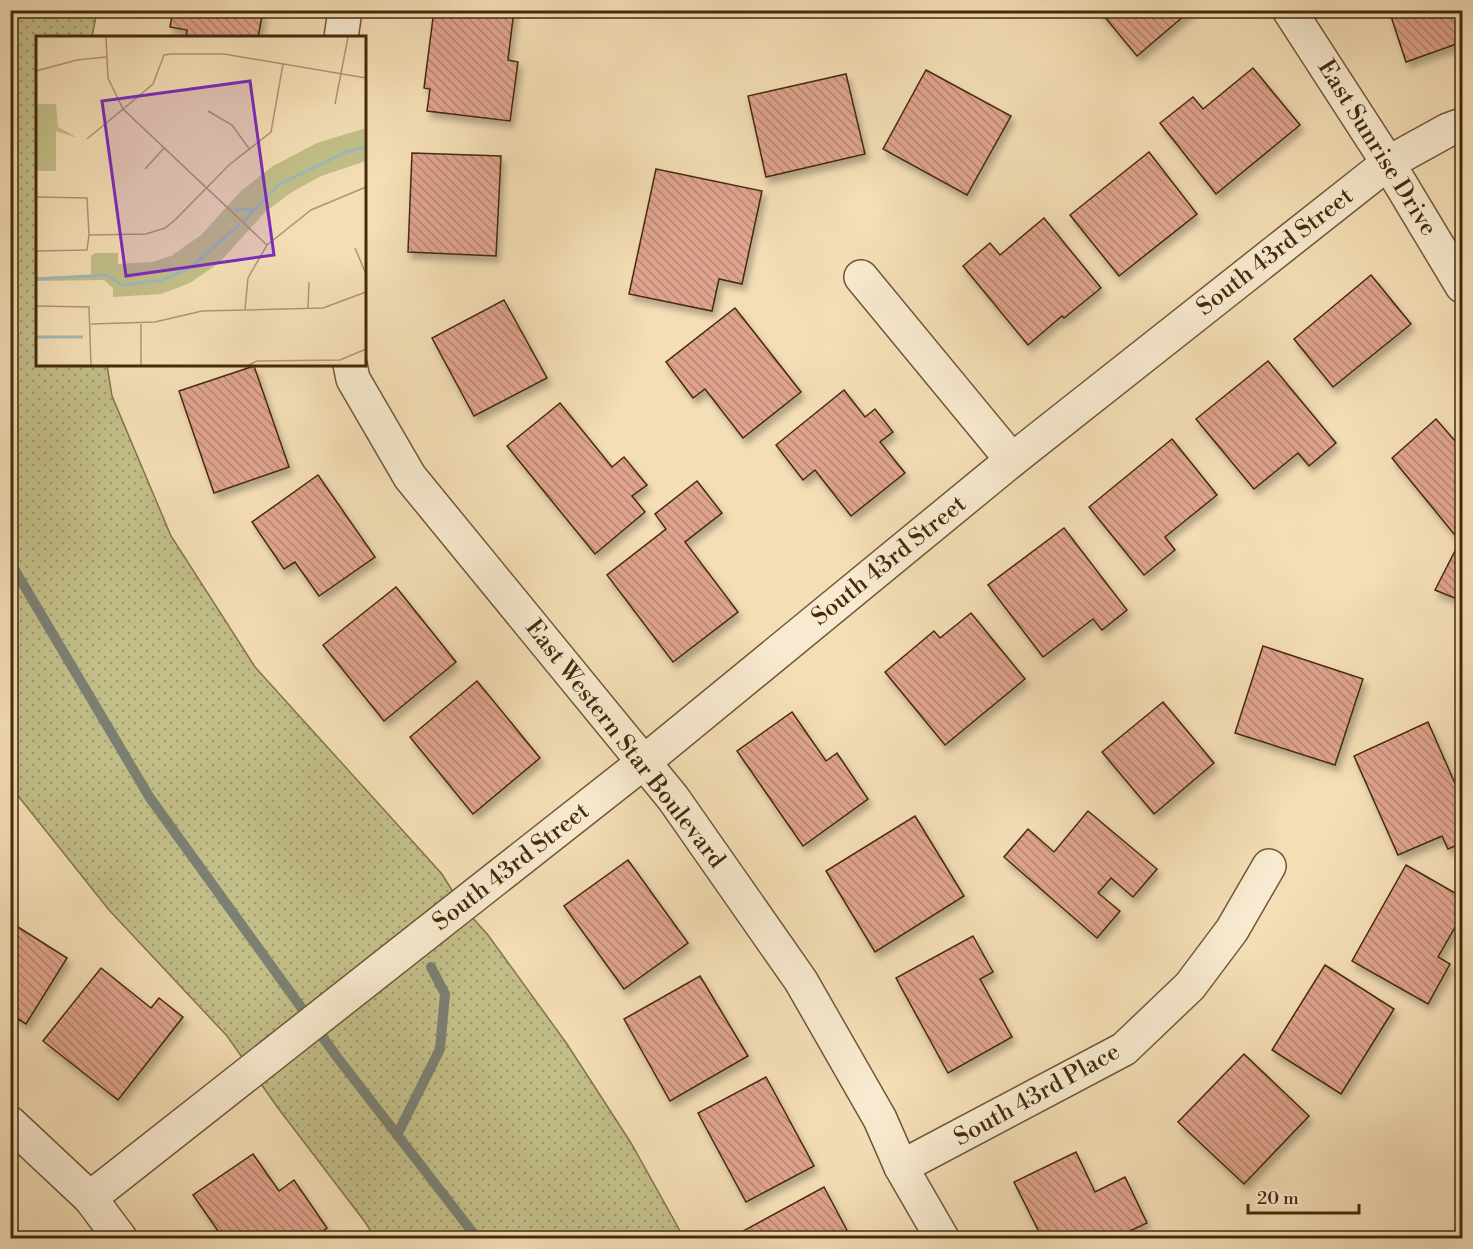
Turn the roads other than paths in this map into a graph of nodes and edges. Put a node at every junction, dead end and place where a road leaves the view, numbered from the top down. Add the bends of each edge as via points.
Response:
1 (345, 10) edge
2 (1289, 10) edge
3 (341, 36) edge
4 (1462, 125) edge
5 (1388, 163) junction
6 (861, 277) dead end
7 (1462, 286) edge
8 (350, 366) edge
9 (1012, 460) junction
10 (644, 762) junction
11 (1269, 866) dead end
12 (10, 1123) edge
13 (901, 1167) junction
14 (90, 1198) junction
15 (120, 1239) edge
16 (942, 1239) edge

1 - 3 street
2 - 5 street, East Sunrise Drive
4 - 5 street, South 43rd Street
5 - 7 street, East Sunrise Drive
5 - 9 street, South 43rd Street
6 - 9 street
8 - 10 street, East Western Star Boulevard via 352,379 410,477
9 - 10 street, South 43rd Street
10 - 13 street, East Western Star Boulevard via 801,981 880,1119
10 - 14 street, South 43rd Street
11 - 13 street, South 43rd Place via 1232,930 1191,986 1124,1049
12 - 14 street
13 - 16 street, East Western Star Boulevard
14 - 15 street

